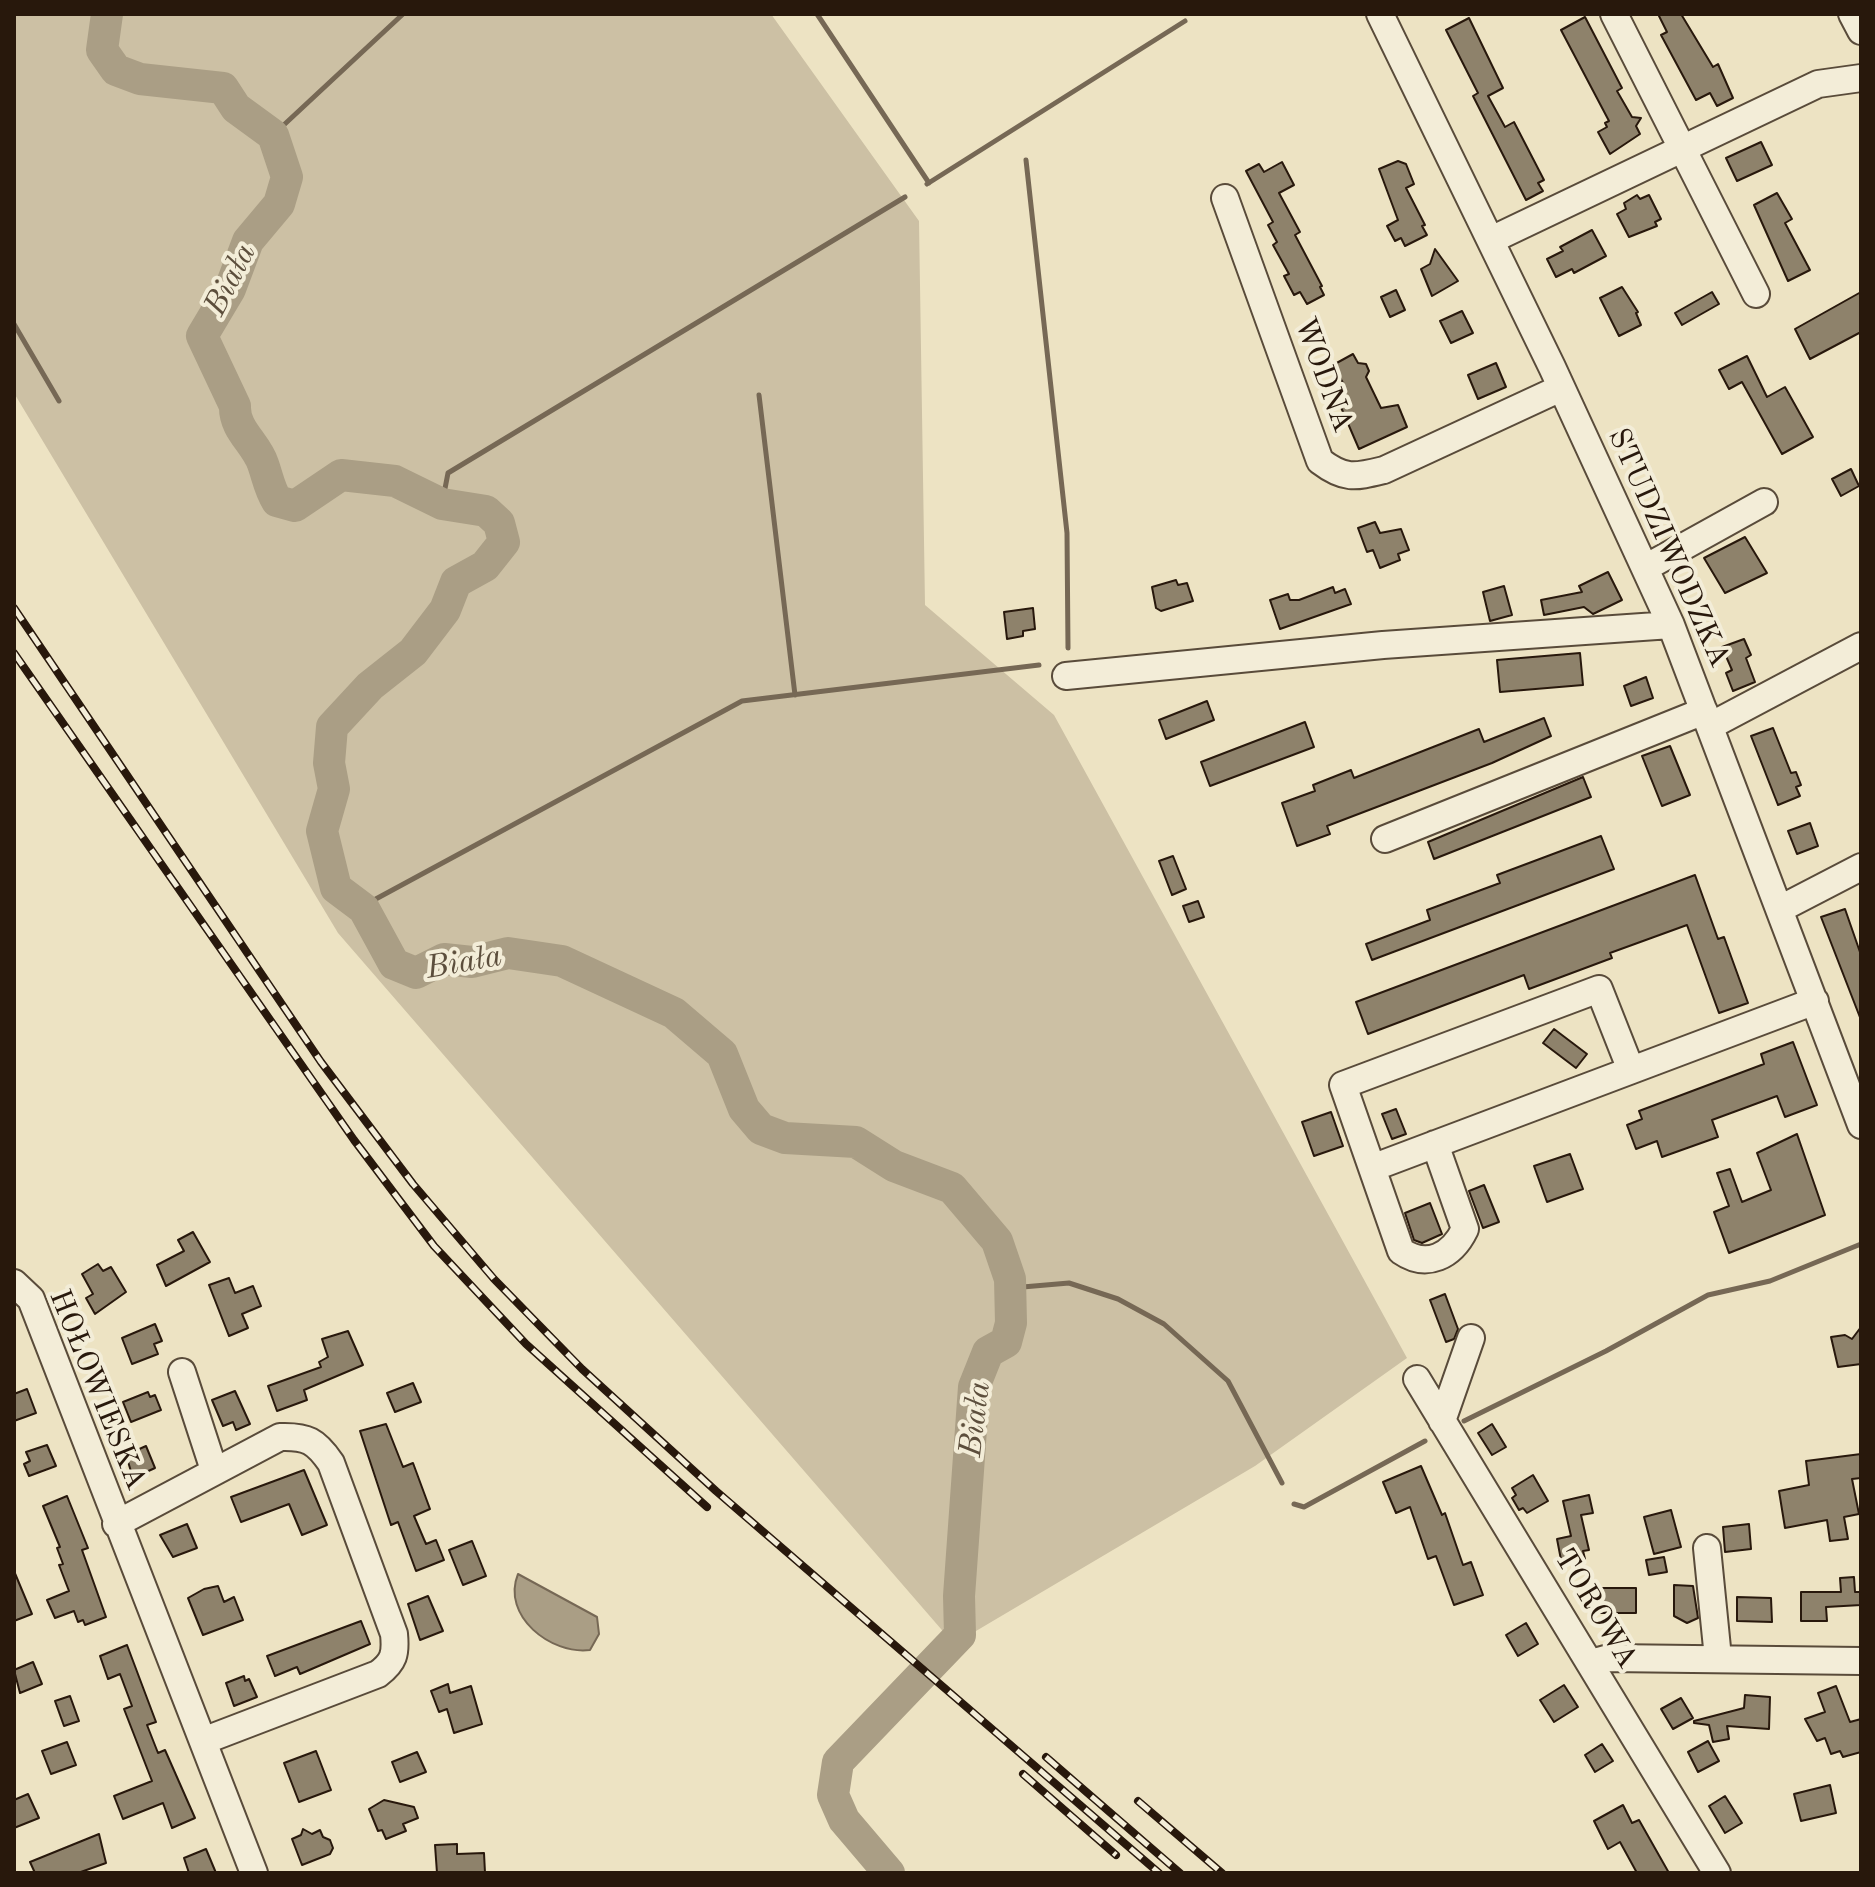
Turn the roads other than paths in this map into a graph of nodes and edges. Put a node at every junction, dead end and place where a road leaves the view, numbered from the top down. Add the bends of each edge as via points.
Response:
1 (1380, 14) edge
2 (1614, 14) edge
3 (1852, 14) edge
4 (1861, 31) edge
5 (1861, 78) edge
6 (1682, 150) junction
7 (1225, 198) dead end
8 (1491, 240) junction
9 (1756, 294) dead end
10 (1561, 388) junction
11 (1764, 502) dead end
12 (1645, 568) junction
13 (1671, 625) junction
14 (1861, 646) edge
15 (1066, 676) dead end
16 (1707, 718) junction
17 (1385, 839) dead end
18 (1861, 867) edge
19 (1780, 909) junction
20 (1815, 1001) junction
21 (1631, 1070) junction
22 (1853, 1076) edge
23 (1861, 1125) edge
24 (1435, 1144) junction
25 (1372, 1168) junction
26 (14, 1283) edge
27 (1471, 1338) dead end
28 (182, 1372) dead end
29 (1417, 1379) dead end
30 (1442, 1421) junction
31 (214, 1470) junction
32 (116, 1524) junction
33 (1707, 1548) dead end
34 (1718, 1658) junction
35 (1861, 1661) edge
36 (1591, 1663) junction
37 (203, 1741) junction
38 (254, 1873) edge
39 (1717, 1873) edge

1 - 8 street, STUDZIWODZKA
2 - 6 street
3 - 4 street
5 - 6 street via 1818,84
6 - 8 street
6 - 9 street
7 - 10 street, WODNA via 1320,461 1338,475 1384,470
8 - 10 street, STUDZIWODZKA
10 - 12 street, STUDZIWODZKA
11 - 12 street
12 - 13 street, STUDZIWODZKA
13 - 15 street via 1383,645
13 - 16 street, STUDZIWODZKA
14 - 16 street
16 - 17 street
16 - 19 street, STUDZIWODZKA
18 - 19 street
19 - 20 street, STUDZIWODZKA
20 - 21 street
20 - 22 street, STUDZIWODZKA
21 - 24 street
21 - 25 street via 1599,989 1371,1074 1343,1085
22 - 23 street, STUDZIWODZKA
24 - 25 street
24 - 25 street via 1465,1229 1457,1246 1442,1256 1414,1260 1401,1251
26 - 32 street, HOŁOWIESKA via 31,1299
27 - 30 street
28 - 31 street
29 - 30 street, TOROWA
30 - 36 street, TOROWA
31 - 32 street, HOŁOWIESKA
31 - 37 street, HOŁOWIESKA via 280,1437 303,1436 317,1444 336,1477 396,1651 392,1663 378,1674
32 - 37 street, HOŁOWIESKA
33 - 34 street
34 - 35 street
34 - 36 street via 1609,1658
36 - 39 street, TOROWA
37 - 38 street, HOŁOWIESKA

